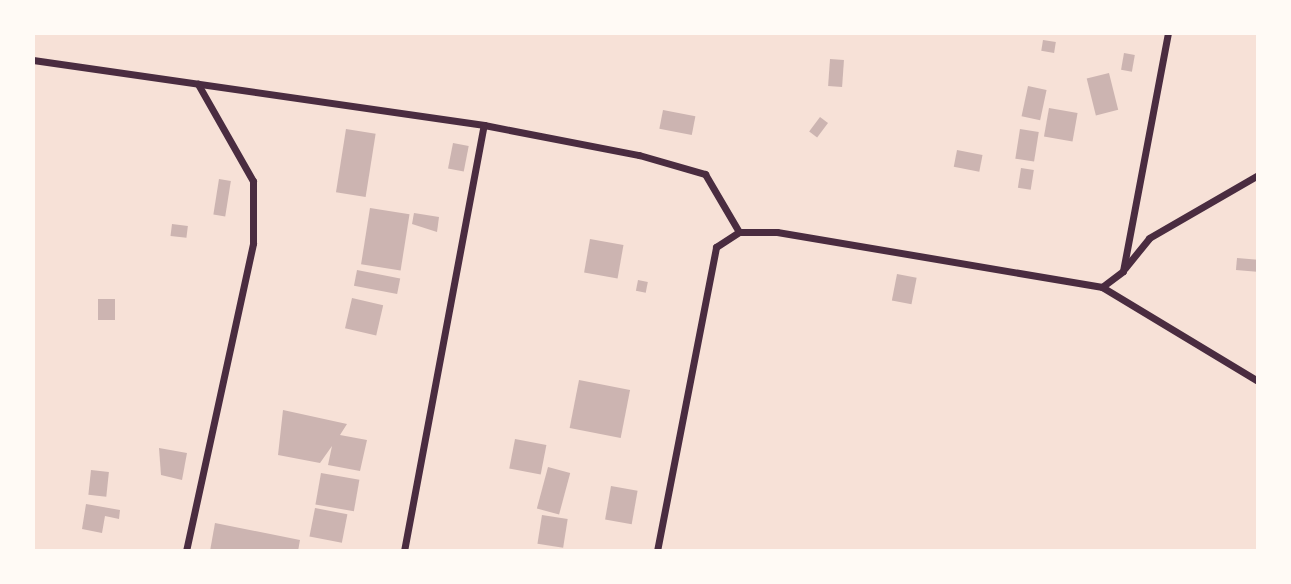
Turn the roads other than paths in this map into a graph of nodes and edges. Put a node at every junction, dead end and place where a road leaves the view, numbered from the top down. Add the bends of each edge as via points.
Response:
1 (1168, 33) edge
2 (33, 61) edge
3 (198, 84) junction
4 (484, 125) junction
5 (1258, 175) edge
6 (739, 232) junction
7 (1123, 271) junction
8 (1102, 287) junction
9 (1258, 381) edge
10 (186, 551) edge
11 (404, 551) edge
12 (657, 551) edge

1 - 7 street
2 - 3 street
3 - 4 street
3 - 10 street via 253,181 253,243
4 - 6 street via 705,174
4 - 11 street
5 - 7 street via 1149,238
6 - 8 street via 777,232
6 - 12 street via 716,247
7 - 8 street
8 - 9 street

